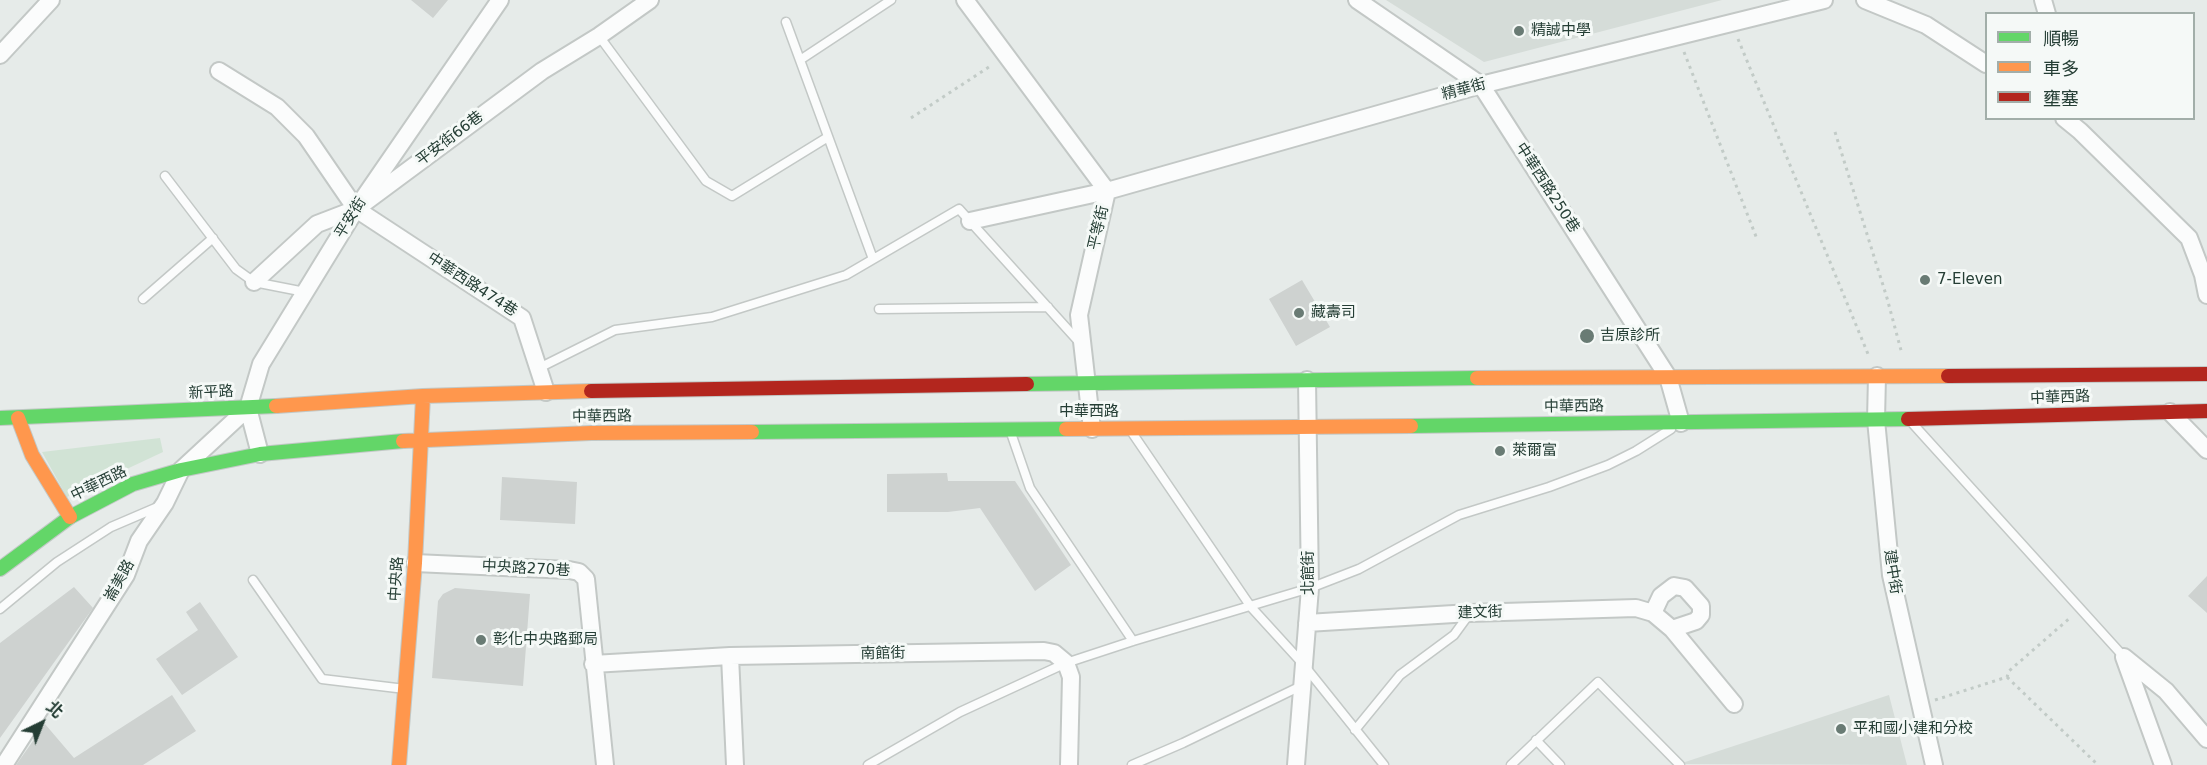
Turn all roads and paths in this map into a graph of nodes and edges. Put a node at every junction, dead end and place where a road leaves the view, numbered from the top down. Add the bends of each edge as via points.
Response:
1 (51, 0) edge
2 (500, 0) edge
3 (650, 0) edge
4 (891, 0) edge
5 (965, 0) edge
6 (1357, 0) edge
7 (1824, 0) edge
8 (1865, 0) edge
9 (786, 22) dead end
10 (1731, 23) junction
11 (599, 36) junction
12 (1678, 36) junction
13 (0, 55) edge
14 (1006, 55) junction
15 (800, 60) junction
16 (1985, 63) edge
17 (219, 71) dead end
18 (1481, 85) junction
19 (911, 118) dead end
20 (2079, 125) edge
21 (1835, 132) dead end
22 (828, 137) junction
23 (165, 176) dead end
24 (1107, 191) junction
25 (356, 209) junction
26 (970, 221) junction
27 (213, 238) junction
28 (1757, 239) dead end
29 (873, 259) junction
30 (254, 282) junction
31 (306, 292) junction
32 (2207, 295) edge
33 (143, 299) dead end
34 (1048, 307) junction
35 (879, 309) dead end
36 (1083, 345) junction
37 (539, 368) junction
38 (2207, 374) edge
39 (1668, 376) junction
40 (1877, 376) junction
41 (1907, 376) junction
42 (1307, 380) junction
43 (1087, 383) junction
44 (546, 392) junction
45 (423, 396) junction
46 (0, 405) edge
47 (248, 408) junction
48 (2170, 411) junction
49 (2207, 411) edge
50 (0, 418) edge
51 (18, 418) junction
52 (1876, 420) junction
53 (1909, 420) junction
54 (1681, 423) junction
55 (1308, 427) junction
56 (1092, 429) junction
57 (1129, 429) junction
58 (1010, 430) junction
59 (422, 439) junction
60 (2207, 450) edge
61 (260, 454) junction
62 (182, 470) junction
63 (165, 503) junction
64 (70, 517) junction
65 (415, 563) junction
66 (0, 569) edge
67 (253, 580) dead end
68 (1310, 588) junction
69 (1251, 607) junction
70 (0, 609) edge
71 (2081, 609) junction
72 (1470, 613) junction
73 (1653, 613) junction
74 (1307, 623) junction
75 (1672, 629) junction
76 (1133, 640) junction
77 (730, 656) junction
78 (2124, 657) junction
79 (1066, 663) junction
80 (593, 664) junction
81 (1303, 664) junction
82 (2007, 677) junction
83 (1301, 686) junction
84 (405, 689) junction
85 (1734, 704) dead end
86 (1919, 705) junction
87 (1354, 730) junction
88 (2207, 738) edge
89 (1536, 740) junction
90 (4, 765) edge
91 (399, 765) edge
92 (604, 765) edge
93 (735, 765) edge
94 (868, 765) edge
95 (1069, 765) edge
96 (1132, 765) edge
97 (1296, 765) edge
98 (1384, 765) edge
99 (1511, 765) edge
100 (1560, 765) edge
101 (1680, 765) edge
102 (1934, 765) edge
103 (2098, 765) edge
104 (2163, 765) edge

1 - 13 street
2 - 25 street, 平安街
3 - 11 street, 平安街66巷
4 - 15 lane
5 - 14 street, 平等街
6 - 18 street, 中華西路250巷
7 - 10 street, 精華街
8 - 16 street via 1926,25
9 - 15 lane
10 - 12 street, 精華街
10 - 40 path
11 - 22 lane via 706,181 732,196
11 - 25 street, 平安街66巷 via 542,70
12 - 18 street, 精華街
12 - 28 path
14 - 19 path
14 - 24 street, 平等街
15 - 22 lane
17 - 25 street via 277,107 298,129
18 - 24 street, 精華街
18 - 39 street, 中華西路250巷
20 - 32 street via 2189,238 2204,275
21 - 41 path
22 - 29 lane
23 - 27 lane
24 - 26 street, 精華街
24 - 36 street, 平等街 via 1079,315
25 - 30 street, 平安街66巷 via 317,224
25 - 31 street, 平安街
25 - 37 street, 中華西路474巷 via 522,318
26 - 29 lane via 959,209
26 - 34 lane
27 - 30 lane via 236,269
27 - 33 lane
29 - 37 lane via 846,275 712,317 615,330
30 - 31 lane
31 - 47 street, 平安街 via 261,364
34 - 35 lane
34 - 36 lane
36 - 43 street, 平等街
37 - 44 street, 中華西路474巷
38 - 41 main road, 中華西路
39 - 40 main road, 中華西路
39 - 42 main road, 中華西路
39 - 54 street, 中華西路250巷
40 - 41 main road, 中華西路
40 - 52 street, 建中街
42 - 43 main road, 中華西路
42 - 55 street, 北館街
43 - 44 main road, 中華西路
43 - 56 street, 平等街
44 - 45 main road, 中華西路
45 - 47 main road, 新平路
45 - 59 main road, 中央路
46 - 51 lane
47 - 51 main road, 新平路
47 - 61 street
47 - 62 street, 崙美路
48 - 49 main road, 中華西路
48 - 53 main road, 中華西路
48 - 60 street
50 - 51 main road, 新平路
51 - 64 main road via 32,455
52 - 53 main road, 中華西路
52 - 54 main road, 中華西路
52 - 86 street, 建中街 via 1891,575
53 - 71 lane
54 - 55 main road, 中華西路
54 - 68 lane via 1608,465 1459,515 1359,569
55 - 57 main road, 中華西路
55 - 68 street, 北館街
56 - 57 main road, 中華西路
56 - 58 main road, 中華西路
57 - 69 lane
58 - 59 main road, 中華西路 via 591,433
58 - 76 lane via 1030,488
59 - 61 main road, 中華西路
59 - 65 main road, 中央路
61 - 62 main road, 中華西路
62 - 63 street, 崙美路
62 - 64 main road, 中華西路 via 133,484
63 - 70 lane via 111,528 57,562
63 - 90 street, 崙美路 via 139,542 126,576
64 - 66 main road, 中華西路
65 - 80 street, 中央路270巷 via 579,572 588,589
65 - 84 main road, 中央路
67 - 84 lane via 322,679
68 - 69 lane
68 - 74 street, 北館街
69 - 76 lane
69 - 81 lane
71 - 78 lane
71 - 82 path via 2009,671
72 - 73 street, 建文街 via 1636,608
72 - 74 street, 建文街
72 - 87 lane via 1454,635 1400,675
73 - 75 street
73 - 75 street via 1661,596 1674,586 1685,588 1701,606 1701,615 1696,621
74 - 81 street, 北館街
75 - 85 street
76 - 79 lane
77 - 79 street, 南館街 via 1044,651 1054,653
77 - 80 street, 南館街
77 - 93 street
78 - 88 street via 2166,691
78 - 104 street
79 - 94 lane via 960,712
79 - 95 street via 1071,677
80 - 92 street
81 - 83 street, 北館街
81 - 87 lane
82 - 86 path
82 - 103 path
83 - 96 lane
83 - 97 street, 北館街
84 - 91 main road, 中央路
86 - 102 street, 建中街
87 - 98 lane
89 - 99 lane
89 - 100 lane
89 - 101 lane via 1598,682

